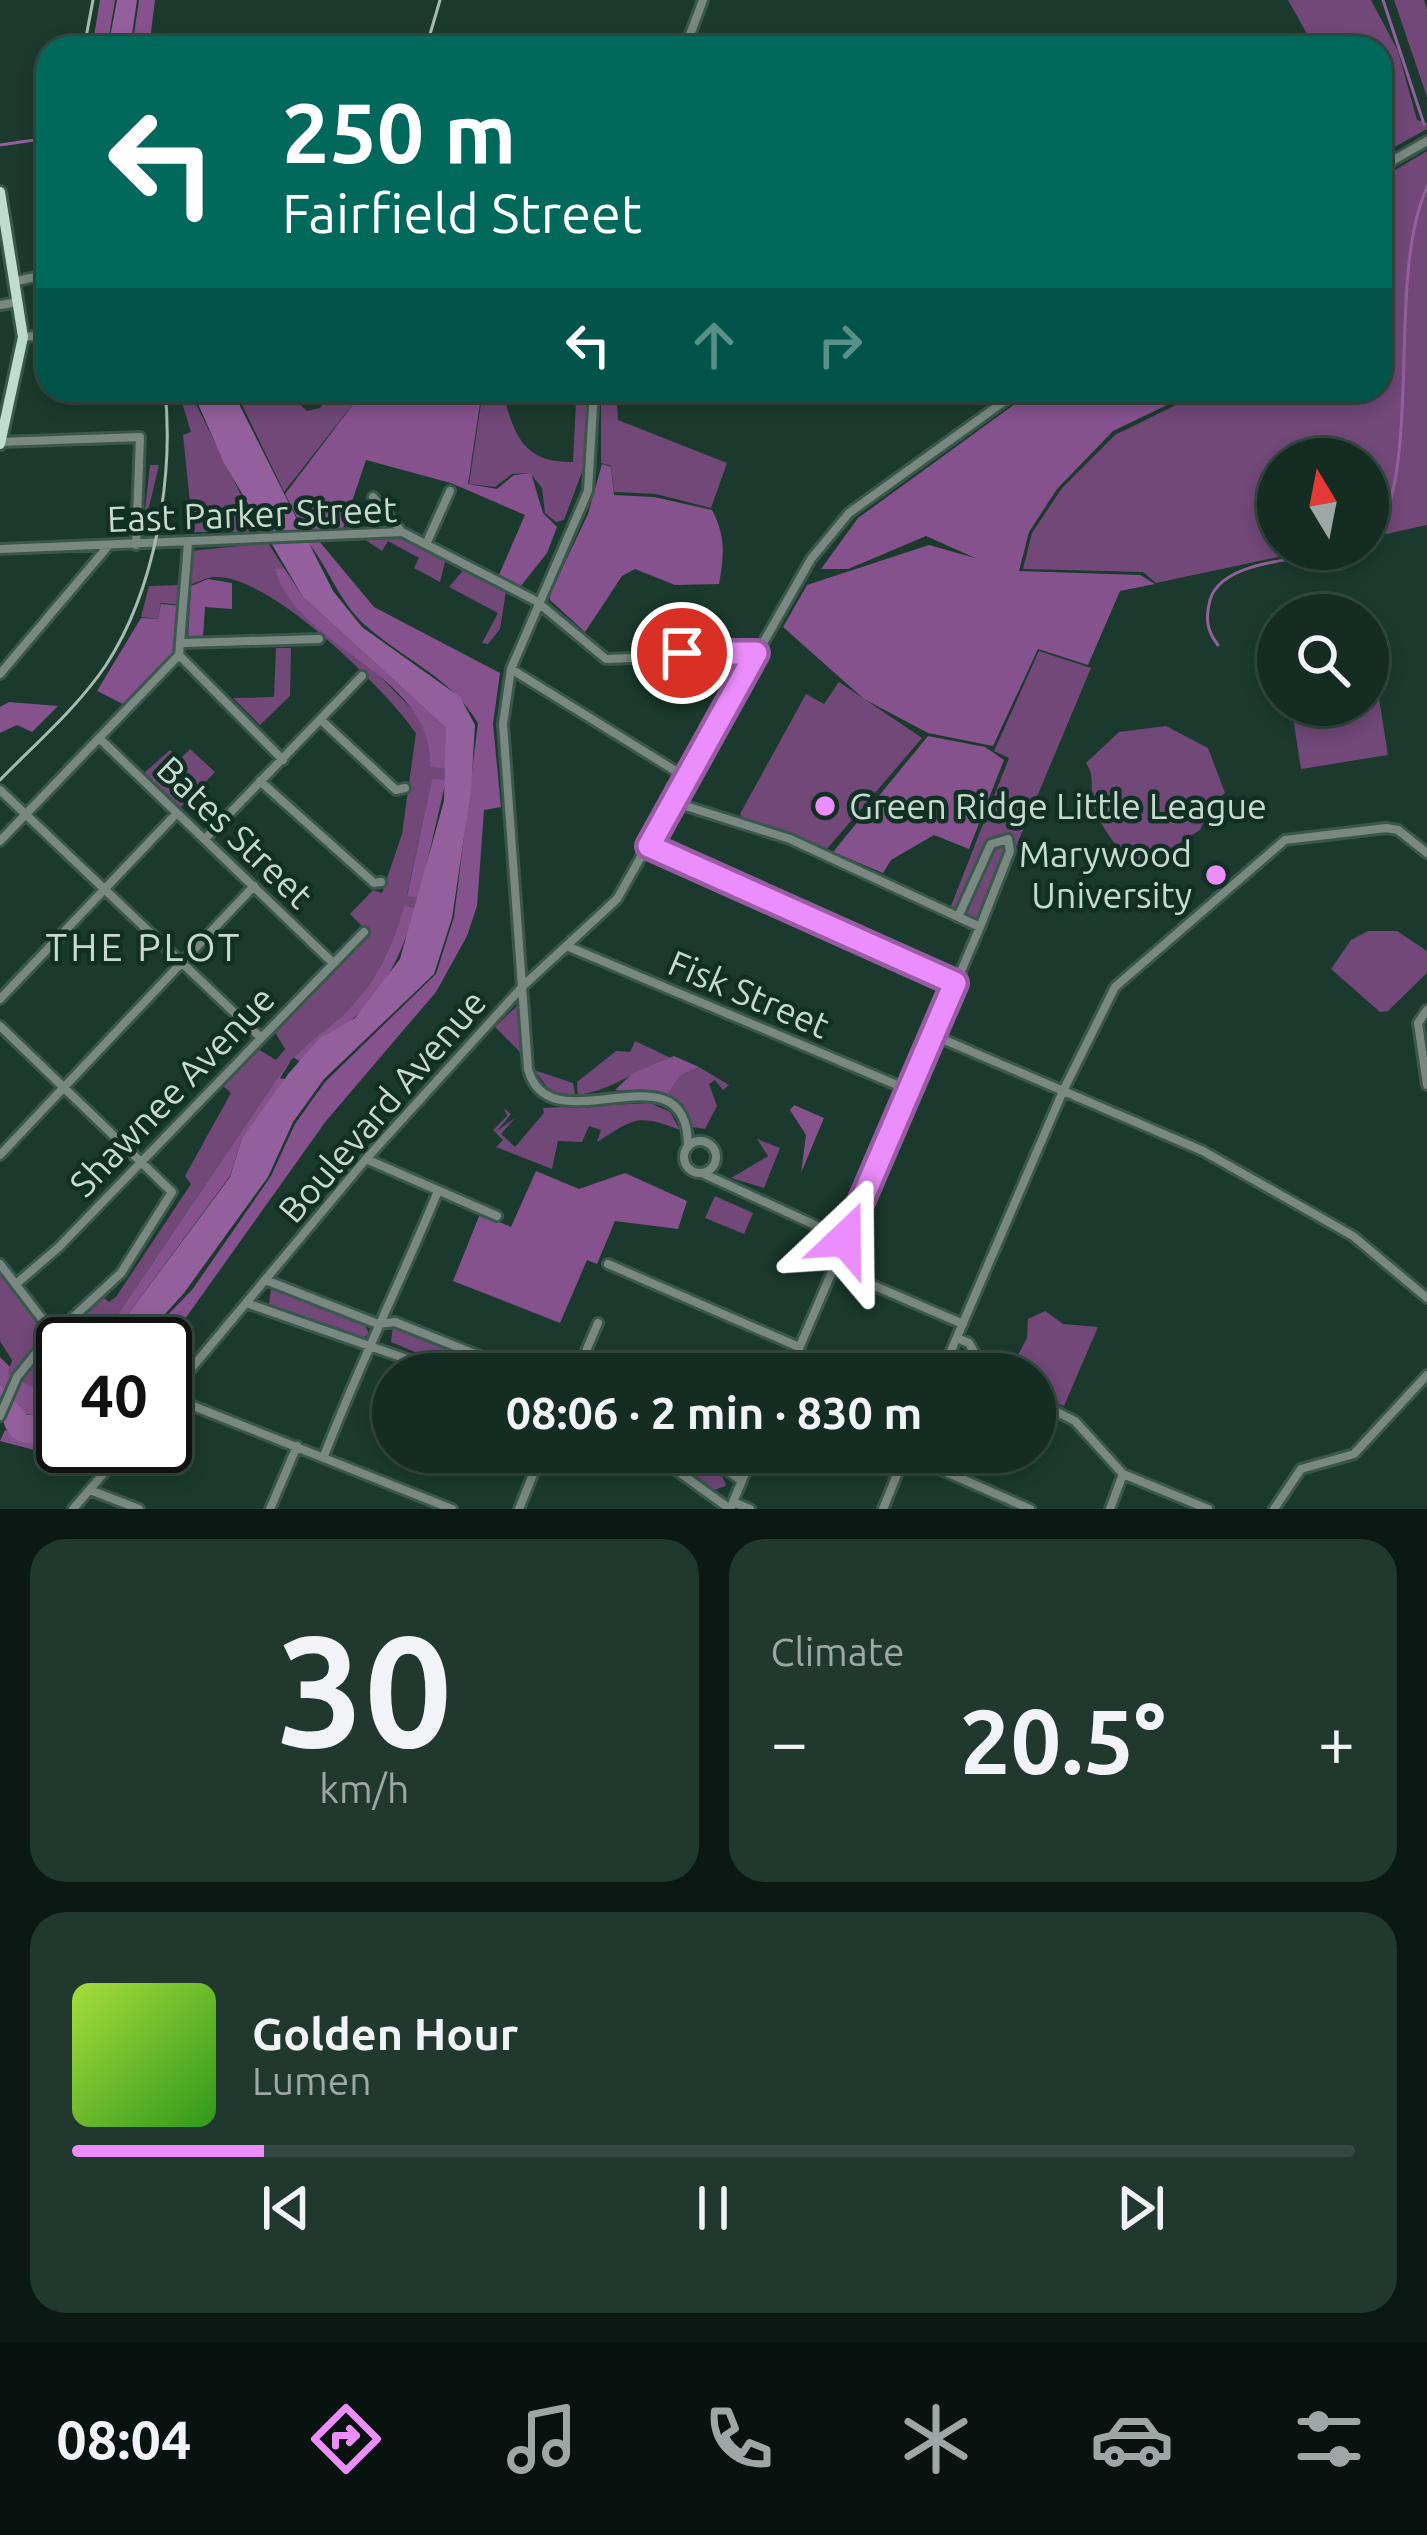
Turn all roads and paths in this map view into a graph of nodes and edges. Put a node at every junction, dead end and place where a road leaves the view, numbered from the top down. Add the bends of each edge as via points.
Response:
1 (703, 0) edge
2 (690, 36) edge
3 (1427, 141) edge
4 (1392, 161) edge
5 (0, 191) edge
6 (2, 211) edge
7 (36, 277) edge
8 (16, 281) junction
9 (20, 302) junction
10 (0, 304) edge
11 (36, 336) edge
12 (23, 337) junction
13 (593, 402) edge
14 (1003, 402) edge
15 (0, 443) edge
16 (450, 491) dead end
17 (373, 497) dead end
18 (402, 532) junction
19 (427, 542) junction
20 (188, 543) junction
21 (136, 544) junction
22 (109, 545) junction
23 (0, 549) edge
24 (536, 601) junction
25 (319, 639) dead end
26 (183, 643) junction
27 (756, 653) junction
28 (179, 656) junction
29 (511, 669) junction
30 (0, 674) edge
31 (362, 676) dead end
32 (321, 721) junction
33 (100, 739) junction
34 (283, 760) junction
35 (687, 778) junction
36 (260, 781) junction
37 (405, 788) dead end
38 (0, 790) edge
39 (674, 802) junction
40 (177, 813) junction
41 (26, 814) junction
42 (205, 838) junction
43 (0, 841) edge
44 (649, 846) junction
45 (1427, 854) edge
46 (381, 882) dead end
47 (254, 886) junction
48 (104, 890) junction
49 (958, 916) junction
50 (980, 927) junction
51 (364, 932) dead end
52 (569, 947) junction
53 (181, 962) junction
54 (333, 963) junction
55 (955, 983) junction
56 (523, 986) junction
57 (0, 999) edge
58 (1427, 1010) edge
59 (0, 1026) edge
60 (933, 1035) junction
61 (260, 1037) junction
62 (1427, 1085) edge
63 (63, 1089) junction
64 (909, 1090) junction
65 (1063, 1091) junction
66 (688, 1147) junction
67 (0, 1154) edge
68 (366, 1159) junction
69 (142, 1160) junction
70 (702, 1173) junction
71 (438, 1191) junction
72 (497, 1216) dead end
73 (845, 1239) junction
74 (0, 1264) edge
75 (608, 1264) dead end
76 (832, 1268) junction
77 (268, 1281) junction
78 (16, 1283) junction
79 (1427, 1298) edge
80 (246, 1304) junction
81 (41, 1317) edge
82 (70, 1317) edge
83 (378, 1324) junction
84 (598, 1324) dead end
85 (963, 1324) junction
86 (957, 1338) junction
87 (799, 1347) junction
88 (365, 1349) junction
89 (36, 1353) edge
90 (397, 1353) edge
91 (472, 1353) edge
92 (585, 1353) edge
93 (797, 1353) edge
94 (950, 1353) edge
95 (977, 1353) edge
96 (192, 1368) edge
97 (1427, 1375) edge
98 (192, 1407) edge
99 (1056, 1412) edge
100 (0, 1416) edge
101 (296, 1446) junction
102 (324, 1456) junction
103 (104, 1473) edge
104 (534, 1473) edge
105 (683, 1473) edge
106 (731, 1473) edge
107 (745, 1473) edge
108 (898, 1473) edge
109 (950, 1473) edge
110 (1123, 1474) junction
111 (742, 1481) junction
112 (90, 1490) junction
113 (731, 1505) edge
114 (73, 1509) edge
115 (140, 1509) edge
116 (270, 1509) edge
117 (452, 1509) edge
118 (519, 1509) edge
119 (750, 1509) edge
120 (883, 1509) edge
121 (1030, 1509) edge
122 (1109, 1509) edge
123 (1208, 1509) edge
124 (1274, 1509) edge

1 - 2 street
3 - 4 street
5 - 6 main road
6 - 8 main road
7 - 8 street
8 - 9 main road
9 - 10 street
9 - 12 main road
11 - 12 street
12 - 15 main road
13 - 24 street, Boulevard Avenue via 588,490
14 - 27 street via 850,512 811,559
15 - 21 street via 140,437
16 - 19 street
17 - 18 street
18 - 19 street, East Parker Street
18 - 20 street, East Parker Street
19 - 24 street, East Parker Street
20 - 21 street, East Parker Street
20 - 26 street
21 - 22 street, East Parker Street
22 - 23 street, East Parker Street
22 - 30 street
24 - 27 street, East Parker Street via 606,659
24 - 29 street, Boulevard Avenue
25 - 26 street
26 - 28 street
27 - 35 street
28 - 33 street
28 - 34 street
29 - 35 street
29 - 56 street, Boulevard Avenue via 503,724
31 - 32 street
32 - 34 street
32 - 37 street via 396,790
33 - 40 street, Bates Street
33 - 41 street
34 - 36 street
35 - 39 street
36 - 42 street
36 - 46 street
38 - 41 street
39 - 44 street
39 - 49 street via 790,838
40 - 42 street, Bates Street
40 - 48 street
41 - 43 street
41 - 48 street
42 - 47 street, Bates Street
44 - 52 street via 617,899
44 - 55 street
45 - 65 street via 1386,828 1285,840 1115,987
47 - 53 street
47 - 54 street, Bates Street
48 - 53 street
48 - 57 street
49 - 50 street
49 - 50 street via 991,844 1008,839
50 - 55 street
51 - 54 street, Shawnee Avenue
52 - 56 street
52 - 64 street, Fisk Street
53 - 61 street
53 - 63 street
54 - 61 street, Shawnee Avenue
55 - 60 street
56 - 66 street via 535,1085 563,1102 661,1099 683,1114
56 - 68 street, Boulevard Avenue
58 - 62 street via 1418,1024
59 - 63 street
60 - 64 street
60 - 65 street
61 - 69 street, Shawnee Avenue
63 - 67 street
63 - 69 street
64 - 73 street
65 - 79 street via 1203,1151 1360,1242
65 - 85 street
66 - 70 street via 685,1163
66 - 70 street via 701,1142 714,1150 714,1165
68 - 71 street
68 - 77 street, Boulevard Avenue
69 - 78 street, Shawnee Avenue
69 - 82 street via 172,1192 121,1273
70 - 73 street
71 - 72 street
71 - 83 street
73 - 76 street
74 - 78 street
75 - 87 street
76 - 85 street
76 - 87 street
77 - 80 street, Boulevard Avenue
77 - 83 street
78 - 81 street
80 - 88 street
80 - 96 street, Boulevard Avenue
83 - 88 street
83 - 91 street via 395,1322
84 - 92 street
85 - 86 street
86 - 94 street
86 - 95 street
87 - 93 street
88 - 90 street
88 - 102 street
89 - 100 street
97 - 124 street via 1354,1454 1301,1469
98 - 101 street
99 - 110 street via 1075,1421
101 - 102 street
101 - 116 street
102 - 117 street
103 - 112 street
104 - 118 street
105 - 113 street
106 - 111 street
107 - 111 street
108 - 120 street
109 - 121 street
110 - 122 street
110 - 123 street
111 - 113 street
112 - 114 street
112 - 115 street
113 - 119 street

